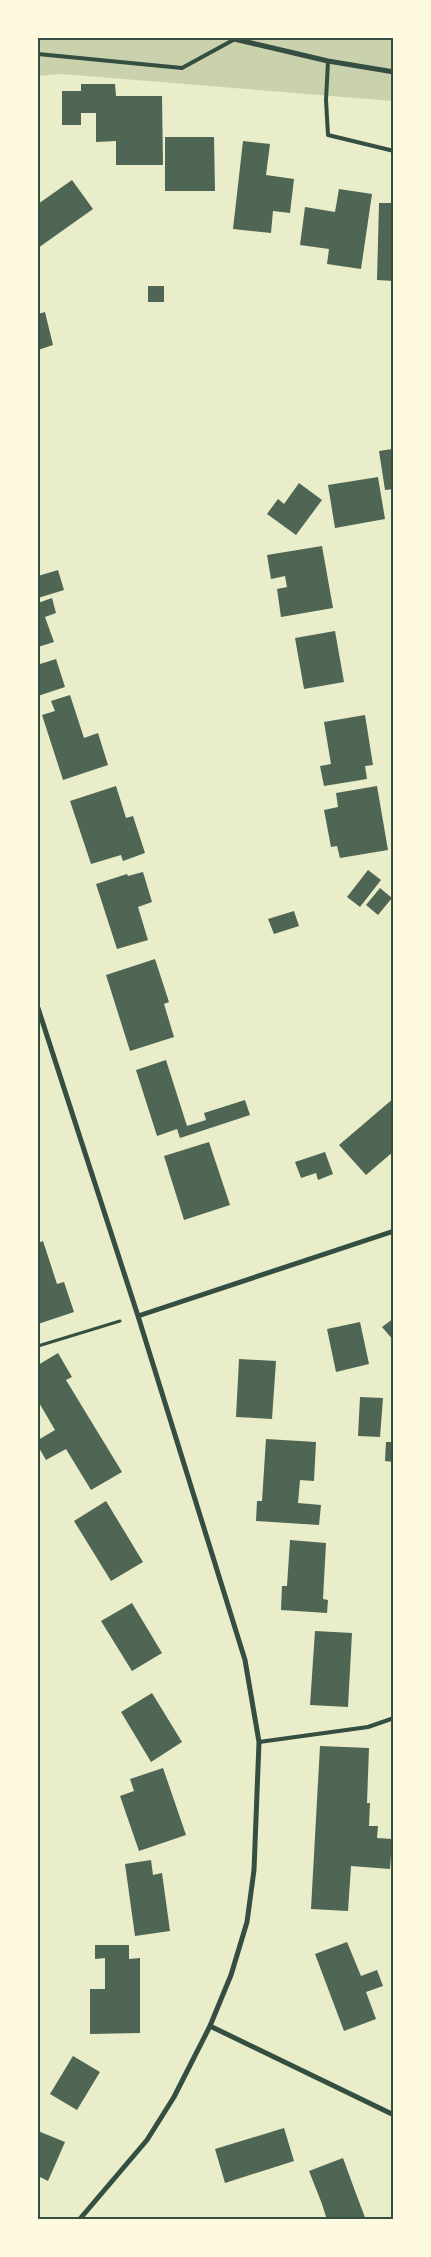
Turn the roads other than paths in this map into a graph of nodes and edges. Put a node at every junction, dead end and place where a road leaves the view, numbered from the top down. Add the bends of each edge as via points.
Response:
1 (232, 38) edge
2 (38, 54) edge
3 (328, 61) junction
4 (394, 72) edge
5 (394, 151) edge
6 (38, 1008) edge
7 (394, 1231) edge
8 (138, 1316) junction
9 (394, 1718) edge
10 (259, 1742) junction
11 (210, 2026) junction
12 (394, 2115) edge
13 (79, 2220) edge

1 - 2 lane via 182,68
1 - 3 street
3 - 4 street
3 - 5 lane via 328,135
6 - 8 street
7 - 8 street
8 - 10 street via 245,1660
9 - 10 lane via 368,1727
10 - 11 street via 254,1870 247,1922 231,1975
11 - 12 street
11 - 13 street via 174,2097 147,2140

